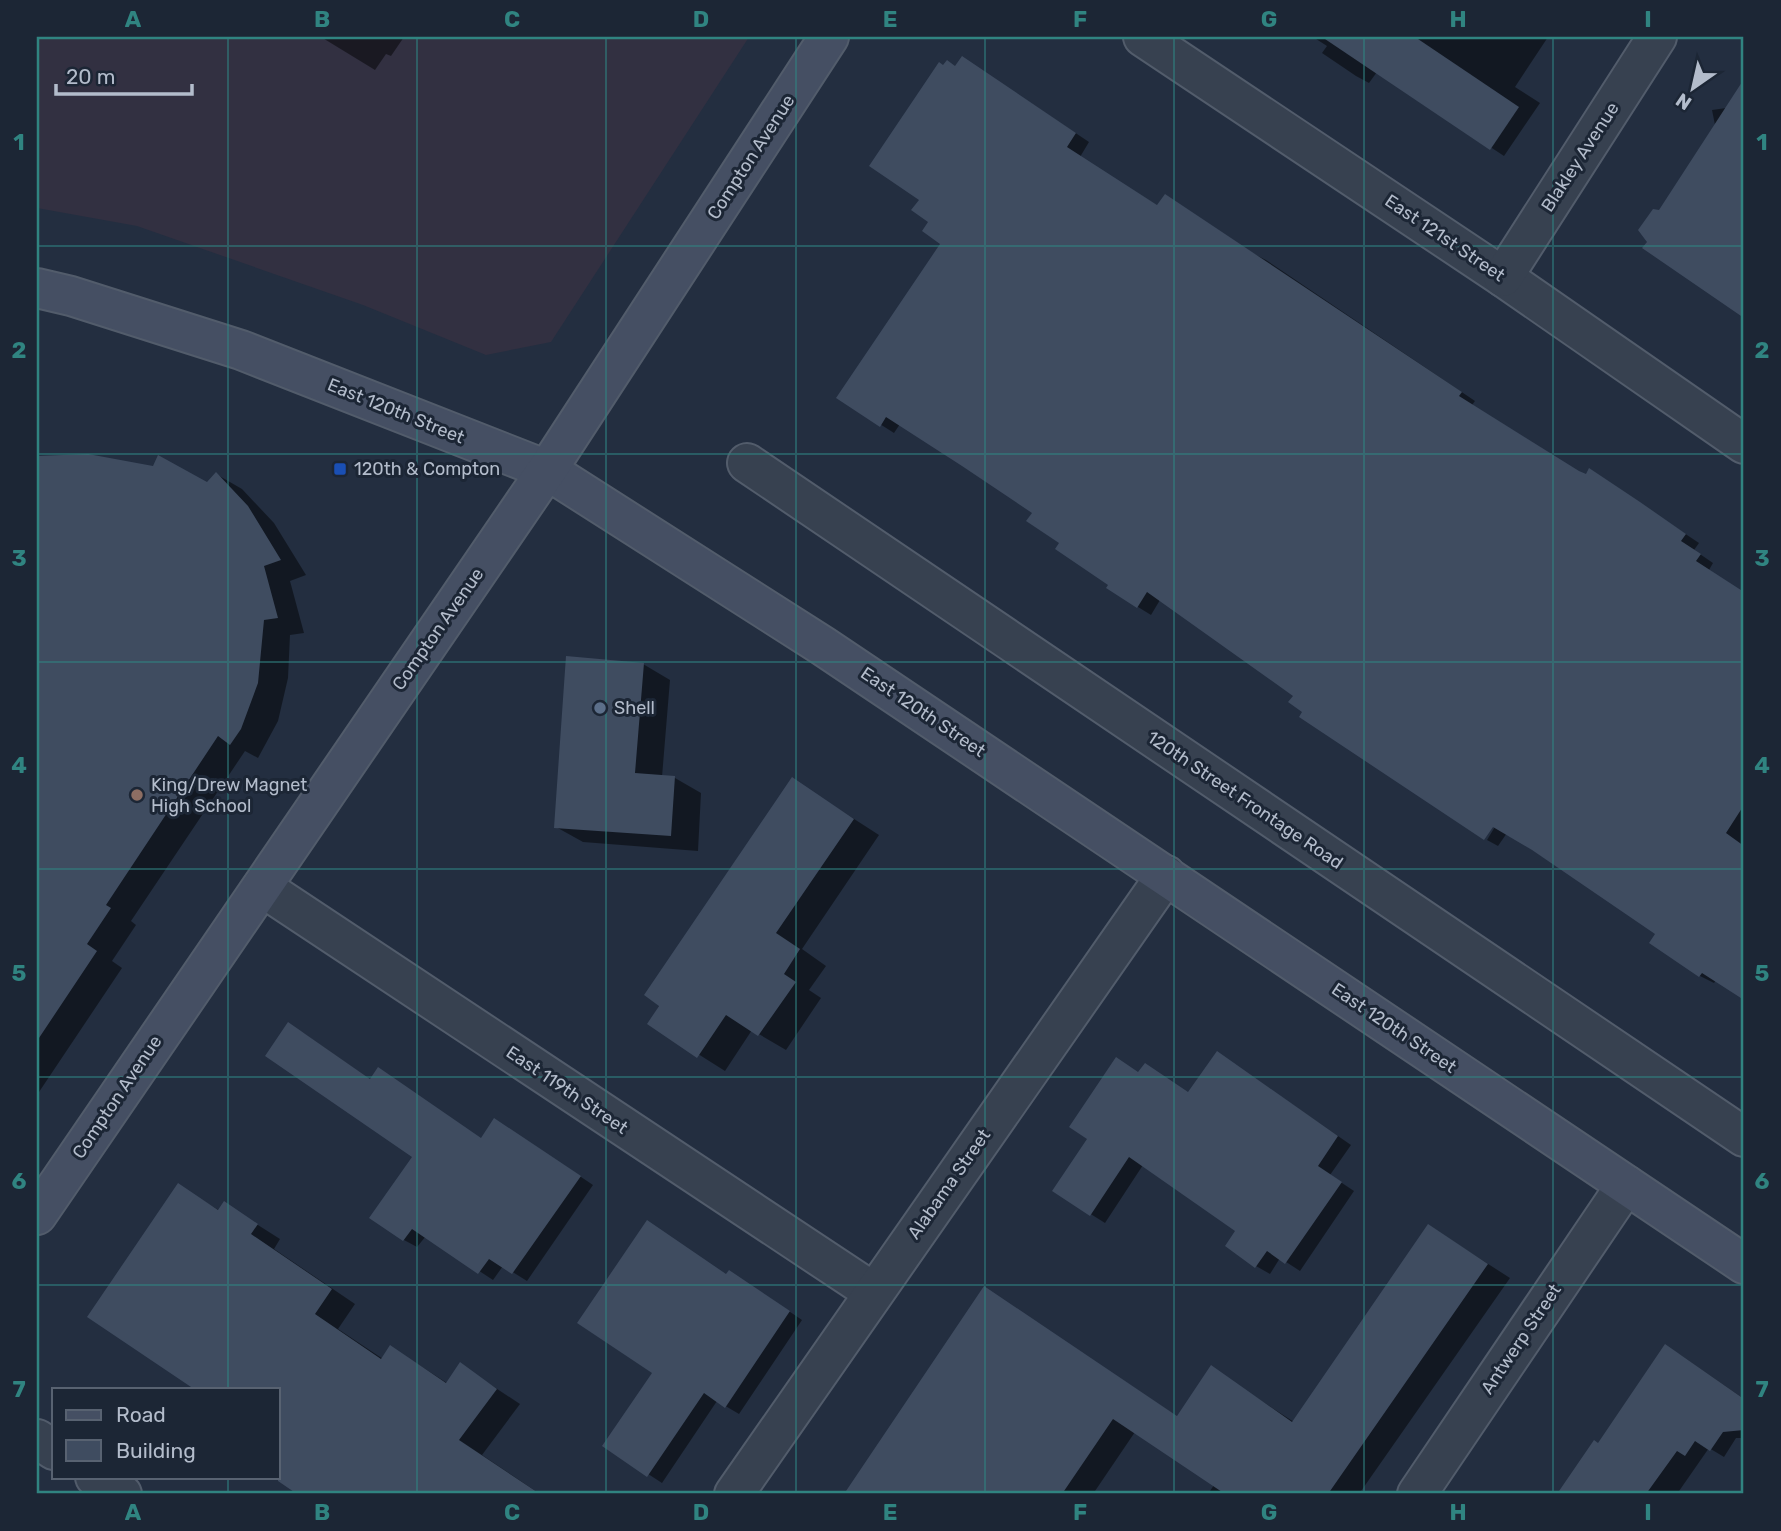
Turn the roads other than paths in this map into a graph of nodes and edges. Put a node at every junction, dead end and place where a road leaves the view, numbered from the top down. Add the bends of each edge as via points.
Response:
1 (829, 37) edge
2 (1143, 37) edge
3 (1657, 37) edge
4 (1503, 277) junction
5 (37, 288) edge
6 (1744, 444) edge
7 (747, 463) dead end
8 (547, 470) junction
9 (1166, 875) junction
10 (261, 887) junction
11 (1744, 1137) edge
12 (1626, 1185) junction
13 (37, 1215) edge
14 (1744, 1264) edge
15 (873, 1292) junction
16 (37, 1439) edge
17 (52, 1449) edge
18 (97, 1478) edge
19 (122, 1494) edge
20 (734, 1494) edge
21 (1417, 1494) edge

1 - 8 street, Compton Avenue
2 - 4 street, East 121st Street
3 - 4 street, Blakley Avenue
4 - 6 street, East 121st Street
5 - 8 street, East 120th Street via 241,350
7 - 11 street, 120th Street Frontage Road
8 - 9 street, East 120th Street via 823,646
8 - 10 street, Compton Avenue
9 - 12 street, East 120th Street
9 - 15 street, Alabama Street
10 - 13 street, Compton Avenue
10 - 15 street, East 119th Street
12 - 14 street, East 120th Street
12 - 21 street, Antwerp Street
15 - 20 street, Alabama Street
16 - 17 street
18 - 19 street

